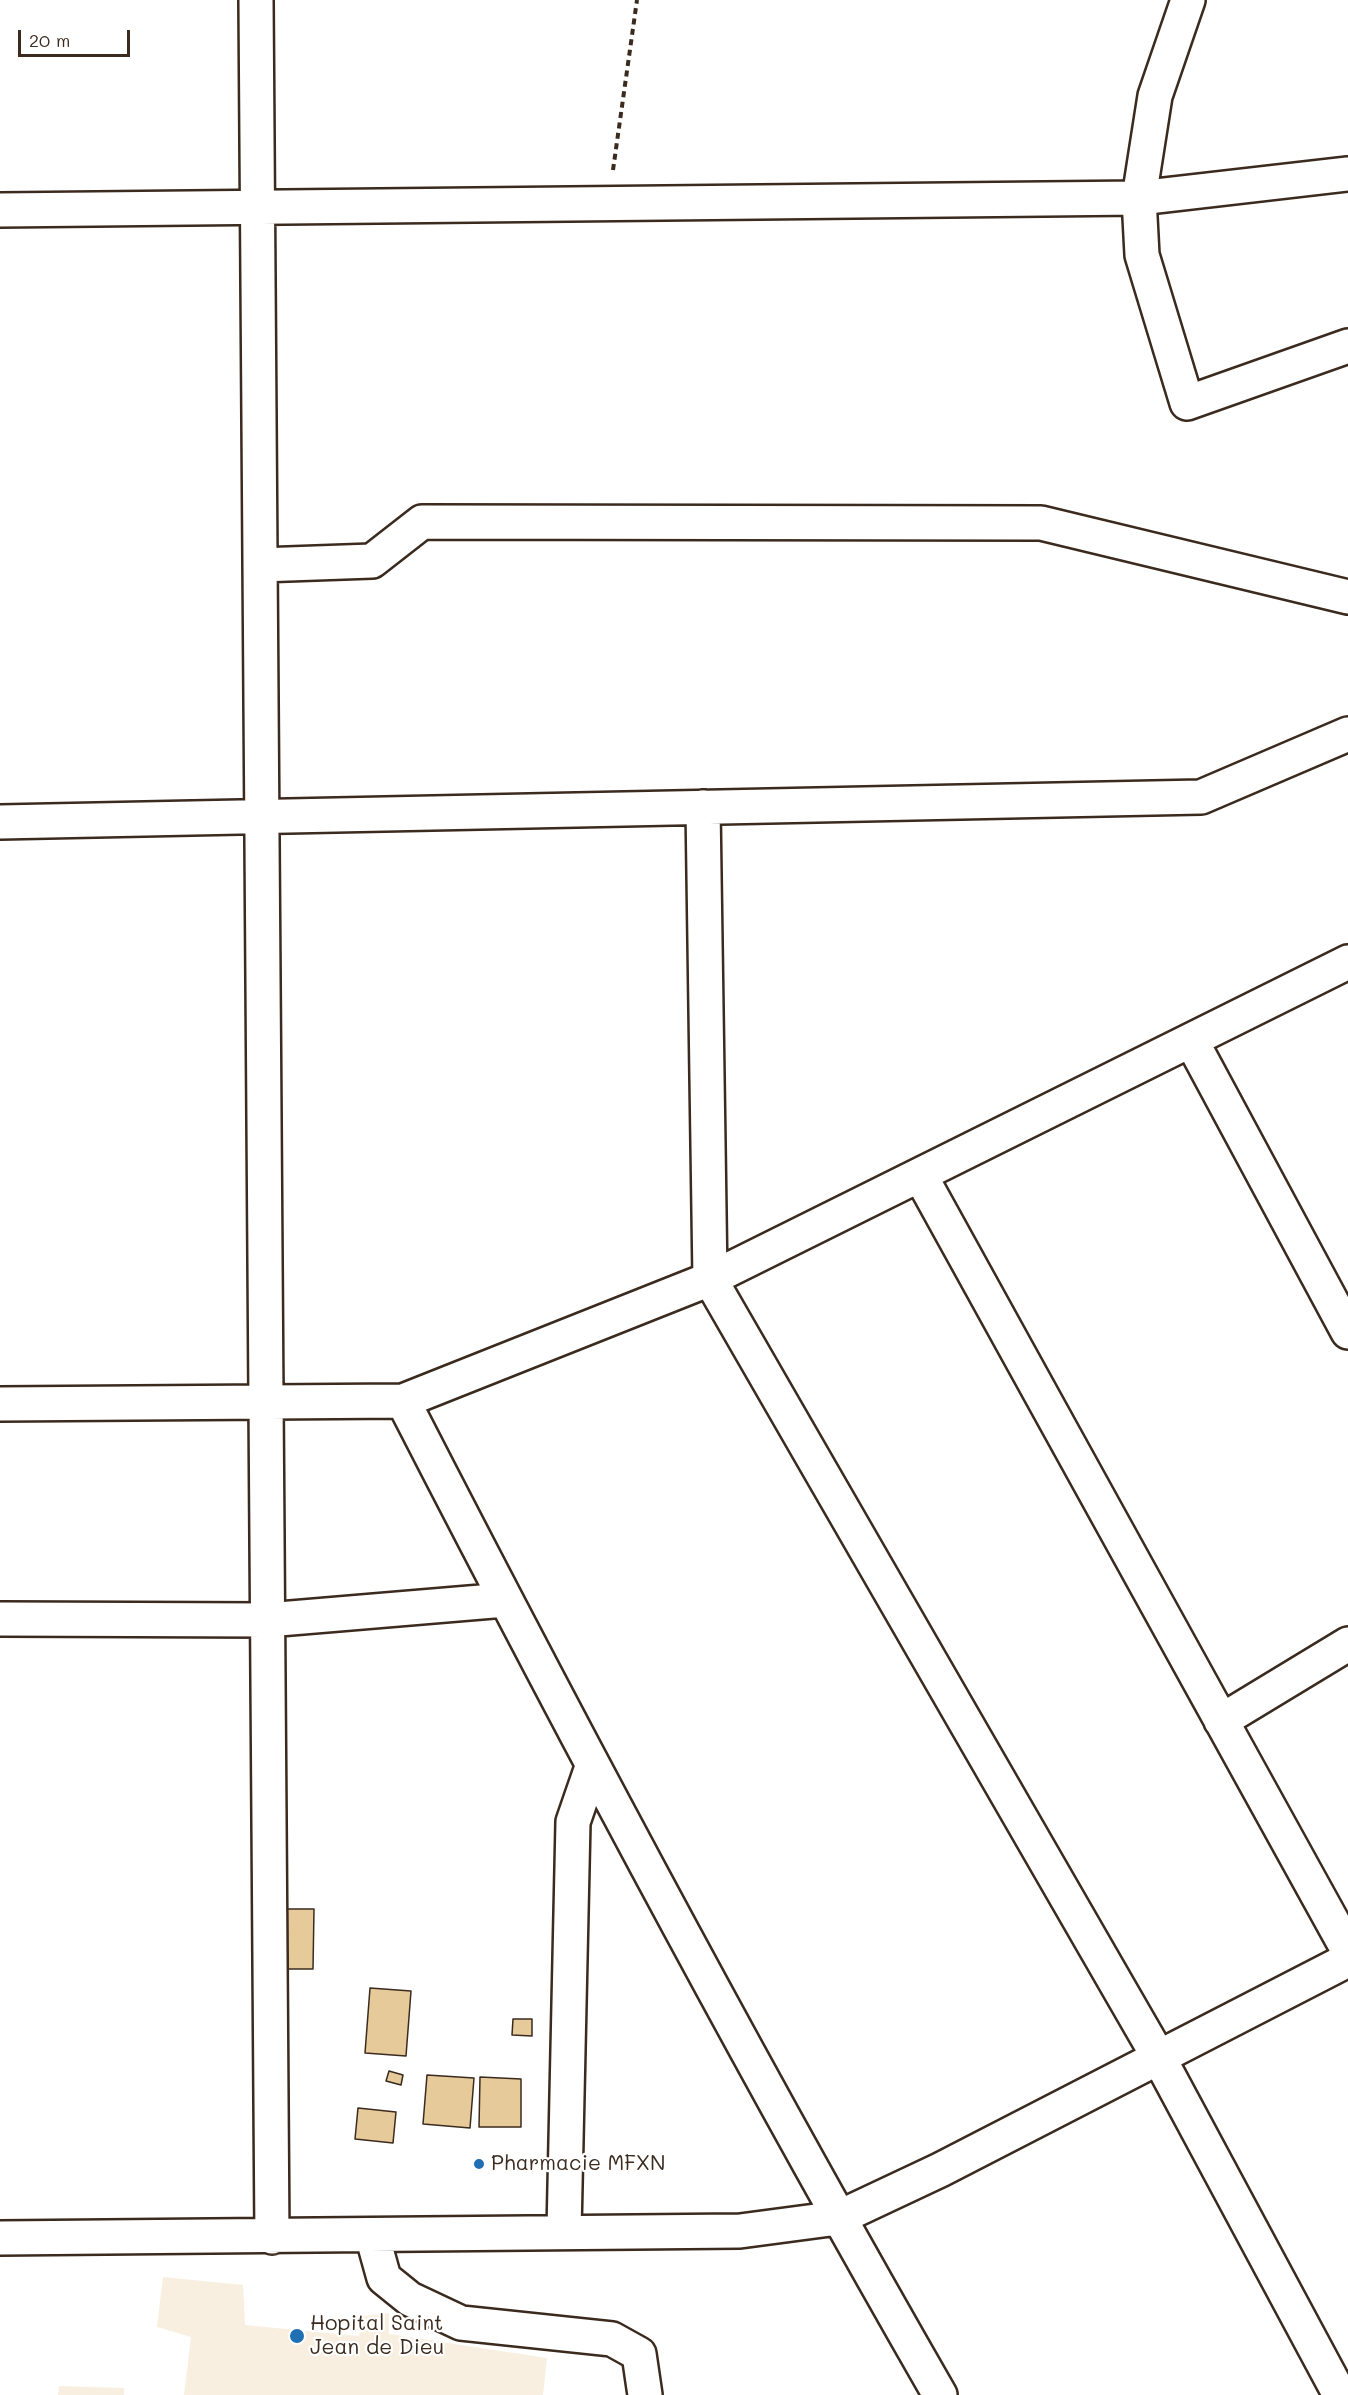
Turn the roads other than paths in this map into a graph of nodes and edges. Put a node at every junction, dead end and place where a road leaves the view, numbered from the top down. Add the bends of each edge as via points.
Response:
1 (256, 0) edge
2 (1188, 0) edge
3 (1348, 174) edge
4 (1139, 198) junction
5 (258, 207) junction
6 (0, 210) edge
7 (1348, 346) edge
8 (260, 565) junction
9 (1348, 597) edge
10 (1348, 734) edge
11 (703, 807) junction
12 (262, 817) junction
13 (0, 822) edge
14 (1348, 962) edge
15 (1191, 1040) junction
16 (920, 1175) junction
17 (710, 1280) junction
18 (1348, 1332) edge
19 (403, 1401) junction
20 (266, 1402) junction
21 (0, 1404) edge
22 (505, 1600) junction
23 (0, 1618) edge
24 (267, 1620) junction
25 (1348, 1644) edge
26 (1221, 1721) junction
27 (591, 1767) junction
28 (1348, 1950) edge
29 (1348, 1960) edge
30 (1158, 2056) junction
31 (838, 2218) junction
32 (564, 2231) junction
33 (372, 2235) junction
34 (272, 2237) junction
35 (0, 2238) edge
36 (645, 2395) edge
37 (940, 2395) edge
38 (1341, 2395) edge

1 - 5 street
2 - 4 street via 1155,96
3 - 4 street
4 - 5 street
4 - 7 street via 1142,255 1187,403
5 - 6 street
5 - 8 street
8 - 9 street via 372,561 423,522 1041,523
8 - 12 street
10 - 11 street via 1201,797
11 - 12 street
11 - 17 street
12 - 13 street
12 - 20 street
14 - 15 street
15 - 16 street
15 - 18 street
16 - 17 street
16 - 26 street
17 - 19 street
17 - 30 street
19 - 20 street
19 - 22 street
20 - 21 street
20 - 24 street
22 - 24 street
22 - 27 street
23 - 24 street
24 - 34 street
25 - 26 street
26 - 28 street
27 - 31 street
27 - 32 street via 573,1822
29 - 30 street
30 - 31 street via 940,2170
30 - 38 street
31 - 32 street via 740,2231
31 - 37 street
32 - 33 street
33 - 34 street
33 - 36 street via 384,2278 410,2299 461,2324 612,2339 639,2354
34 - 35 street

